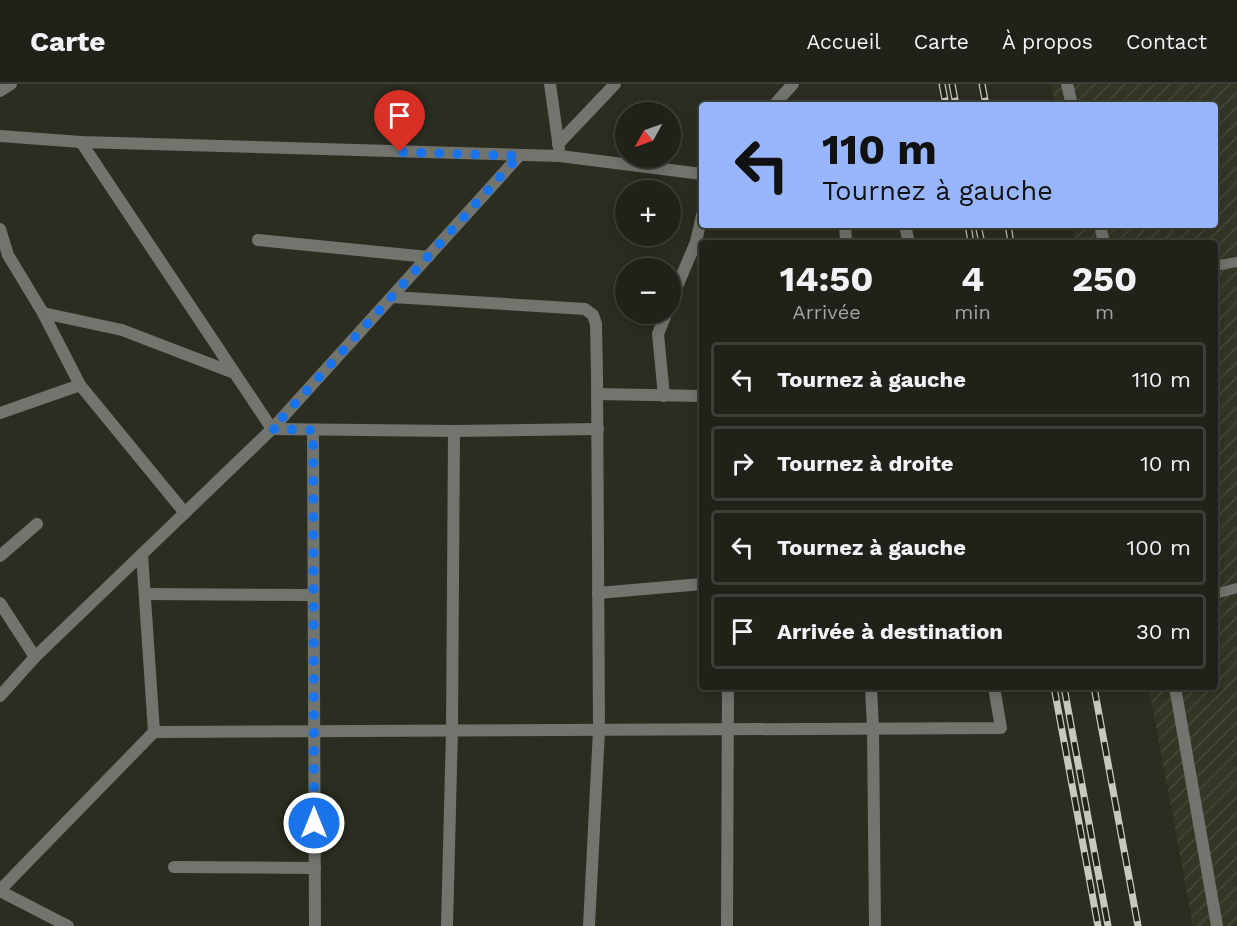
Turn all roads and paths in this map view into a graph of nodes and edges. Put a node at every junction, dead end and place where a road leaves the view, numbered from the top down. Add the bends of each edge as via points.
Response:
1 (11, 84) edge
2 (550, 84) edge
3 (615, 84) edge
4 (793, 84) edge
5 (1067, 84) edge
6 (0, 91) edge
7 (777, 102) edge
8 (1071, 102) edge
9 (0, 136) edge
10 (81, 142) junction
11 (559, 150) junction
12 (519, 156) junction
13 (699, 173) edge
14 (699, 228) edge
15 (0, 229) edge
16 (258, 240) dead end
17 (4, 257) edge
18 (428, 257) junction
19 (1237, 262) edge
20 (1218, 265) edge
21 (681, 277) edge
22 (392, 297) junction
23 (43, 313) junction
24 (662, 324) edge
25 (234, 373) junction
26 (80, 385) junction
27 (597, 394) junction
28 (664, 396) junction
29 (699, 396) edge
30 (0, 412) edge
31 (272, 429) junction
32 (598, 429) junction
33 (313, 430) junction
34 (454, 431) junction
35 (185, 513) junction
36 (37, 524) dead end
37 (142, 554) junction
38 (0, 556) edge
39 (699, 584) edge
40 (1237, 588) edge
41 (598, 593) junction
42 (1218, 593) edge
43 (145, 594) junction
44 (313, 594) junction
45 (0, 603) edge
46 (35, 657) junction
47 (728, 690) edge
48 (871, 690) edge
49 (995, 690) edge
50 (1176, 690) edge
51 (0, 696) edge
52 (873, 728) junction
53 (599, 729) junction
54 (728, 729) junction
55 (452, 730) junction
56 (314, 731) junction
57 (154, 732) junction
58 (174, 867) dead end
59 (315, 868) junction
60 (0, 891) edge
61 (68, 926) edge
62 (315, 926) edge
63 (447, 926) edge
64 (589, 926) edge
65 (727, 926) edge
66 (875, 926) edge
67 (1218, 926) edge

1 - 6 street
2 - 11 street
3 - 11 street
4 - 7 street
5 - 8 street
9 - 10 street
10 - 12 street
10 - 25 street
11 - 12 street
11 - 13 street
12 - 18 street
14 - 21 street
15 - 17 street
16 - 18 street
17 - 23 street
18 - 22 street
19 - 20 lane
22 - 27 street via 585,309 596,324
22 - 31 street
23 - 25 street via 122,330
23 - 26 street
24 - 28 street via 658,334
25 - 31 street
26 - 30 street
26 - 35 street
27 - 28 street
27 - 32 street
28 - 29 street
31 - 33 street
31 - 35 street
32 - 34 street
32 - 41 street
33 - 34 street
33 - 44 street
34 - 55 street
35 - 37 street
36 - 38 street
37 - 43 street
37 - 46 street
39 - 41 street
40 - 42 lane
41 - 53 street
43 - 44 street
43 - 57 street
44 - 56 street
45 - 46 street
46 - 51 street
47 - 54 street
48 - 52 street
49 - 52 street via 1002,728
50 - 67 street
52 - 54 street
52 - 66 street
53 - 54 street
53 - 55 street
53 - 64 street
54 - 65 street
55 - 56 street
55 - 63 street
56 - 57 street
56 - 59 street
57 - 60 street
58 - 59 street
59 - 62 street
60 - 61 street

